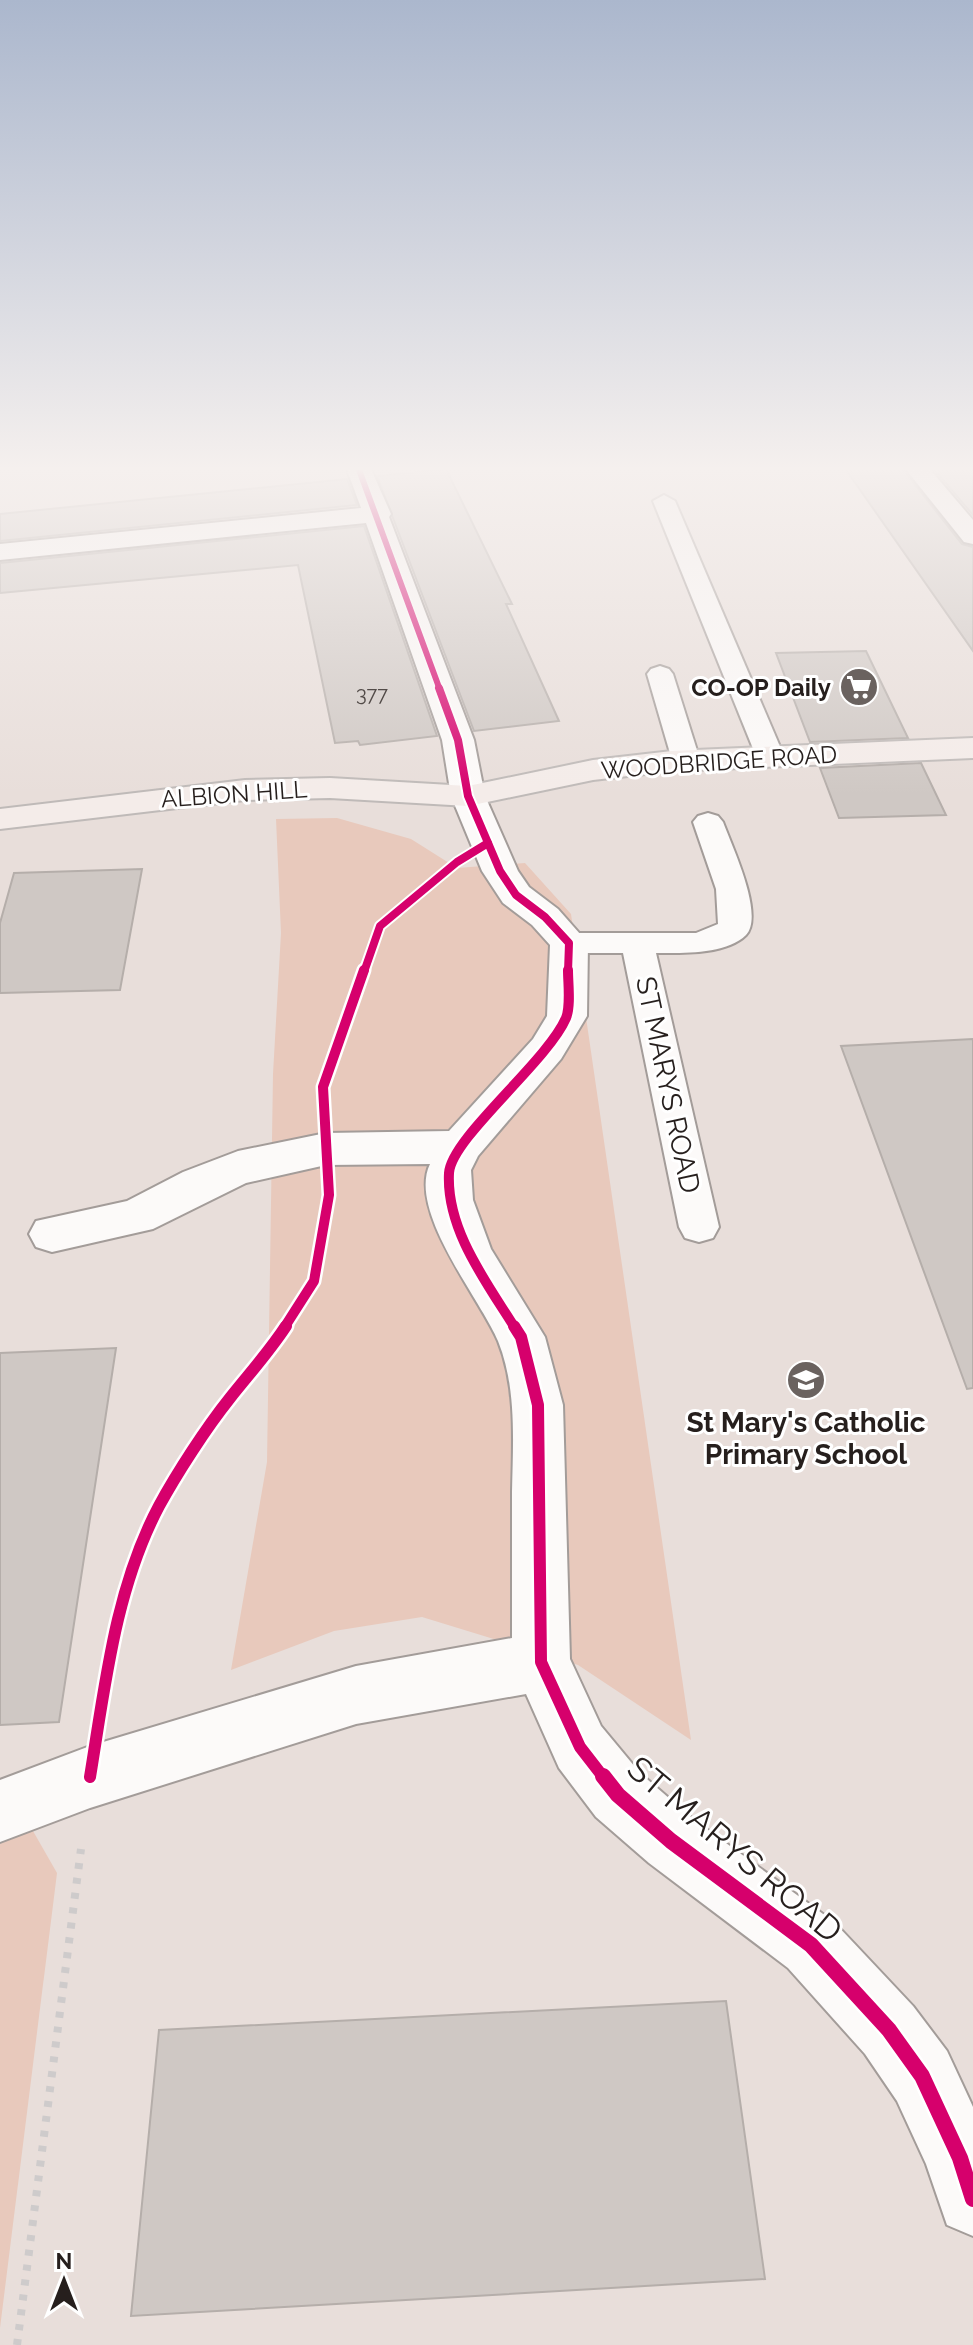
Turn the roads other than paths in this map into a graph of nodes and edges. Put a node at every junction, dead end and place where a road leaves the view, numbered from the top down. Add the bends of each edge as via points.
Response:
1 (400, 576) edge
2 (695, 576) edge
3 (660, 674) dead end
4 (973, 748) edge
5 (770, 756) junction
6 (686, 760) junction
7 (468, 796) junction
8 (0, 819) edge
9 (708, 822) dead end
10 (569, 943) junction
11 (637, 943) junction
12 (460, 1147) junction
13 (699, 1227) dead end
14 (52, 1234) dead end
15 (541, 1662) junction
16 (0, 1811) edge
17 (973, 2199) edge

1 - 7 street via 458,740
2 - 5 lane
3 - 6 lane
4 - 5 main road, WOODBRIDGE ROAD
5 - 6 main road, WOODBRIDGE ROAD
6 - 7 main road, WOODBRIDGE ROAD via 593,770
7 - 8 main road, ALBION HILL via 254,789
7 - 10 street via 516,895
9 - 11 lane, ST MARYS ROAD via 737,913 733,930 700,943
10 - 11 lane, ST MARYS ROAD
10 - 12 street, ST MARYS ROAD via 567,1016 547,1049
11 - 13 lane, ST MARYS ROAD
12 - 14 street via 326,1149 296,1155 238,1168 137,1217
12 - 15 street, ST MARYS ROAD via 449,1170 451,1200 470,1255 521,1337 538,1405
15 - 16 street via 356,1695 90,1777
15 - 17 street, ST MARYS ROAD via 580,1747 618,1795 811,1945 889,2030 922,2076

